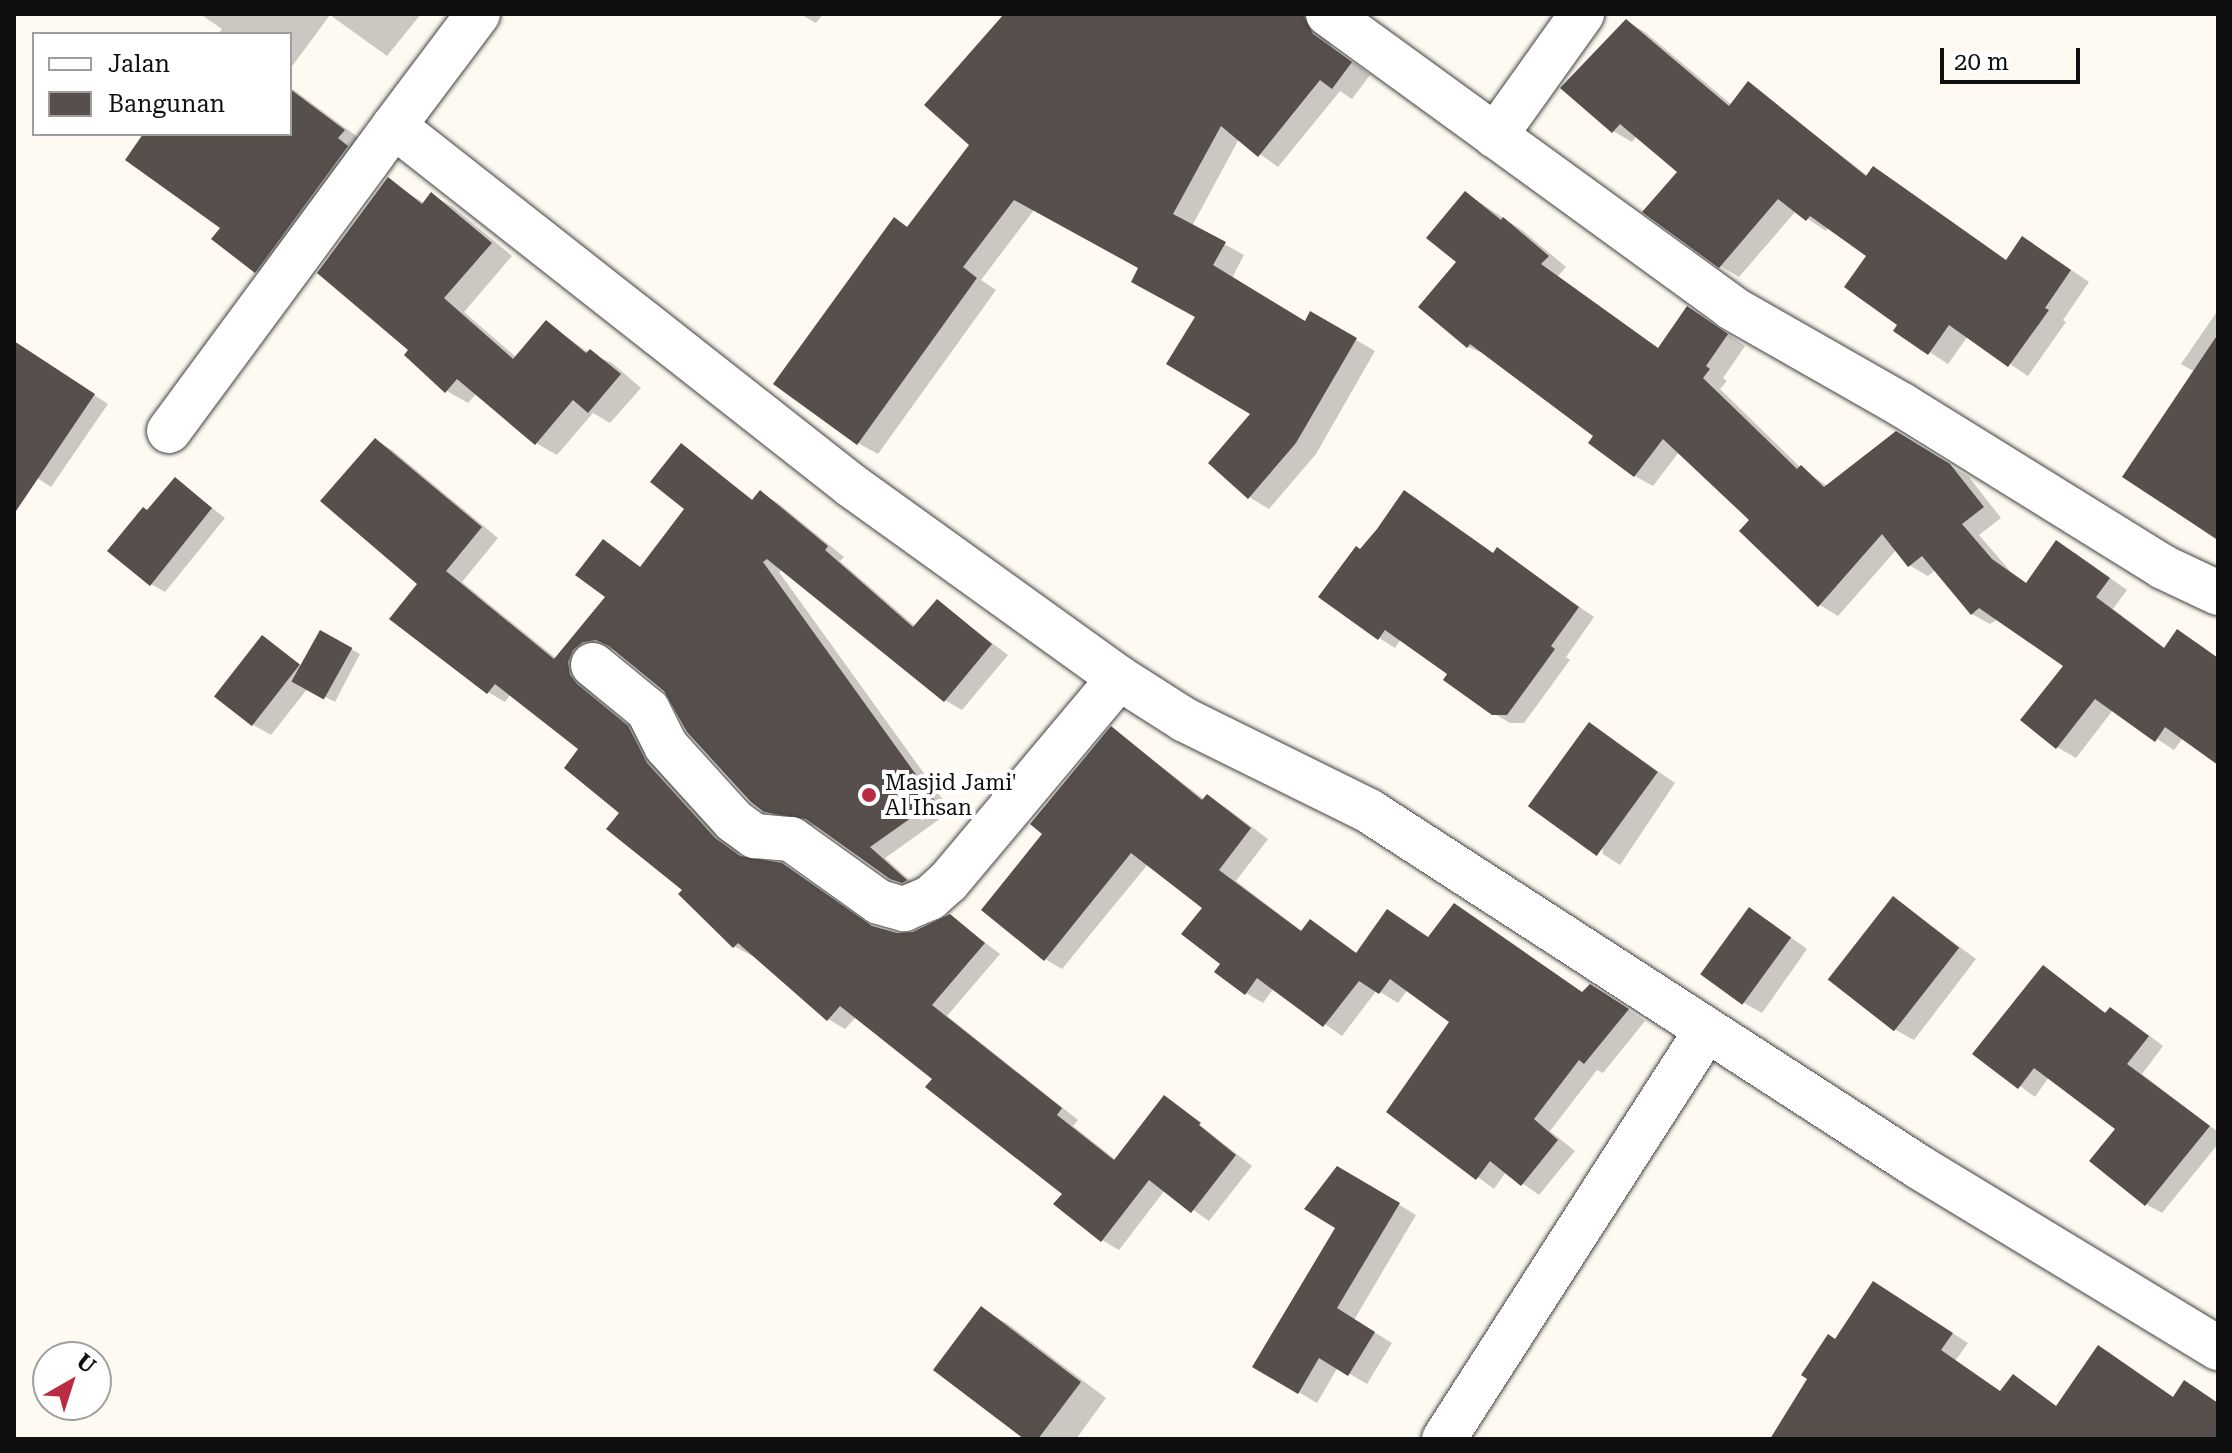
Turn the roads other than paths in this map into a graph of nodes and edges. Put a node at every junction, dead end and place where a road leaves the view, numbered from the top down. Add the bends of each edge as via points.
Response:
1 (478, 14) edge
2 (1328, 14) edge
3 (1582, 14) edge
4 (394, 126) junction
5 (1495, 136) junction
6 (169, 431) dead end
7 (2218, 593) edge
8 (593, 665) dead end
9 (1119, 678) junction
10 (1707, 1030) junction
11 (2218, 1348) edge
12 (1444, 1439) edge

1 - 4 street
2 - 5 street
3 - 5 street
4 - 6 street
4 - 9 street via 852,486
5 - 7 street via 1732,308 1902,405 2163,567
8 - 9 street via 648,710 666,746 734,821 755,836 798,842 879,902 904,909 930,898 948,882
9 - 10 street via 1185,720 1369,811
10 - 11 street via 1919,1167
10 - 12 street

